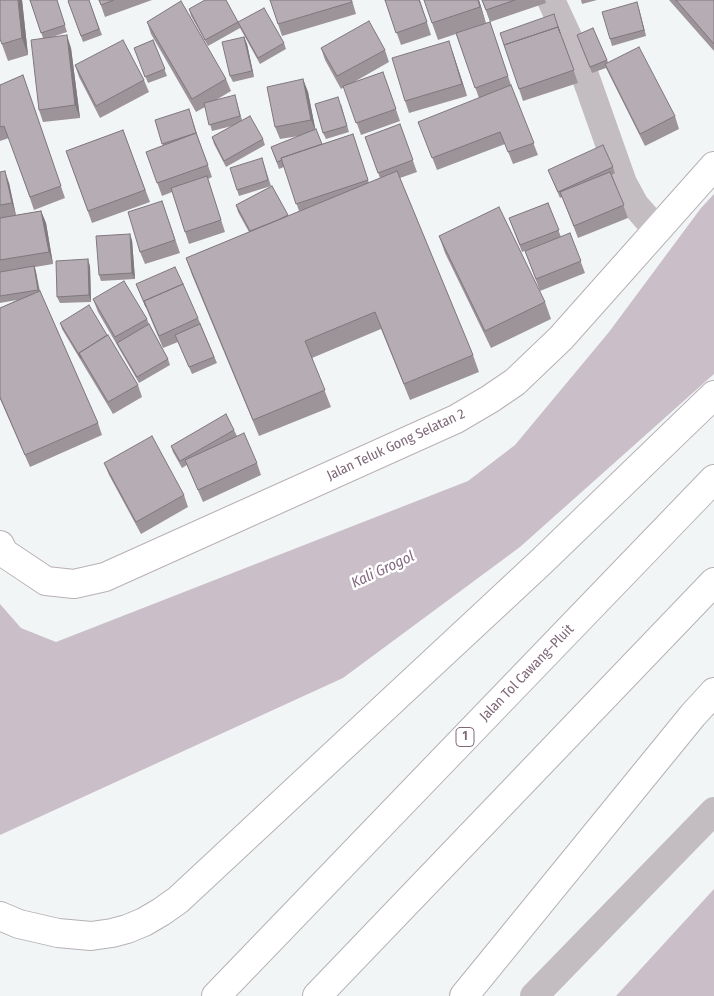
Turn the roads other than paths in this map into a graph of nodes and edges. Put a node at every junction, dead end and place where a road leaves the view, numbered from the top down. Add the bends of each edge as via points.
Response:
1 (551, 0) edge
2 (714, 166) edge
3 (657, 230) junction
4 (714, 395) edge
5 (714, 479) edge
6 (2, 549) edge
7 (714, 582) edge
8 (714, 692) edge
9 (714, 812) edge
10 (0, 916) edge
11 (216, 996) edge
12 (317, 996) edge
13 (464, 996) edge
14 (534, 996) edge

1 - 3 street via 582,67 623,182 635,205
2 - 3 main road, Jalan Teluk Gong Selatan 2
3 - 6 main road, Jalan Teluk Gong Selatan 2 via 560,338 515,382 456,419 105,577 74,584 46,581
4 - 10 main road via 541,562 178,900 128,929 91,936 58,933
5 - 11 main road, Jalan Tol Cawang–Pluit / 1
7 - 12 main road
8 - 13 main road
9 - 14 street

